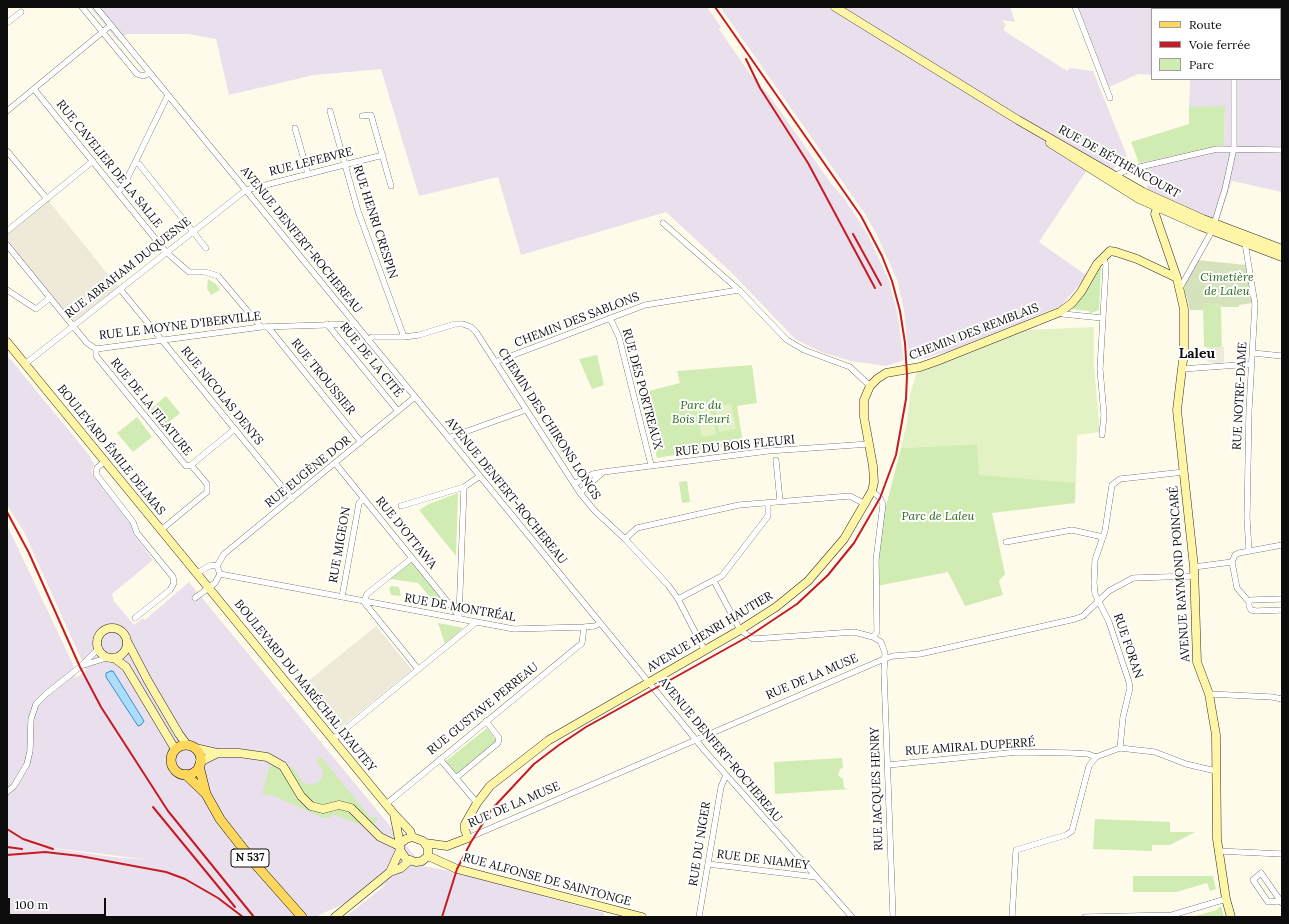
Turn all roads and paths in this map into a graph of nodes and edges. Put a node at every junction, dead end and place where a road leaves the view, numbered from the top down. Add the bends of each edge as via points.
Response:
1 (82, 7) edge
2 (96, 7) edge
3 (835, 7) edge
4 (1075, 7) edge
5 (21, 12) dead end
6 (7, 23) edge
7 (111, 25) junction
8 (103, 32) junction
9 (150, 73) junction
10 (1234, 80) edge
11 (34, 89) junction
12 (168, 95) junction
13 (1110, 98) dead end
14 (7, 111) edge
15 (330, 111) dead end
16 (362, 116) dead end
17 (295, 128) dead end
18 (1034, 130) junction
19 (1055, 147) junction
20 (1234, 148) junction
21 (1282, 150) edge
22 (7, 151) edge
23 (383, 155) junction
24 (93, 162) junction
25 (136, 163) junction
26 (344, 165) junction
27 (308, 174) junction
28 (1119, 177) junction
29 (391, 186) dead end
30 (246, 190) junction
31 (118, 192) junction
32 (46, 199) junction
33 (1158, 204) junction
34 (663, 223) dead end
35 (1213, 227) junction
36 (7, 231) edge
37 (192, 232) junction
38 (1245, 243) junction
39 (7, 245) edge
40 (206, 248) dead end
41 (1282, 249) edge
42 (166, 252) junction
43 (1103, 257) junction
44 (1282, 257) edge
45 (1186, 276) junction
46 (1177, 278) junction
47 (1180, 288) junction
48 (120, 289) junction
49 (7, 290) edge
50 (739, 290) junction
51 (50, 298) junction
52 (1060, 312) junction
53 (610, 318) junction
54 (1102, 318) junction
55 (327, 324) junction
56 (356, 324) junction
57 (73, 326) junction
58 (264, 327) junction
59 (404, 338) junction
60 (368, 340) junction
61 (163, 341) junction
62 (7, 342) edge
63 (96, 349) junction
64 (1253, 353) junction
65 (1282, 356) edge
66 (495, 362) junction
67 (25, 364) junction
68 (1252, 364) junction
69 (1182, 369) junction
70 (870, 386) junction
71 (415, 397) junction
72 (526, 410) junction
73 (398, 411) junction
74 (235, 429) junction
75 (1102, 435) dead end
76 (448, 438) junction
77 (361, 442) junction
78 (869, 444) junction
79 (776, 460) dead end
80 (104, 461) junction
81 (335, 463) junction
82 (191, 465) junction
83 (651, 466) junction
84 (603, 472) junction
85 (1184, 472) junction
86 (480, 476) junction
87 (574, 484) junction
88 (464, 488) junction
89 (872, 491) junction
90 (580, 493) junction
91 (292, 499) junction
92 (364, 499) junction
93 (768, 502) junction
94 (780, 502) junction
95 (865, 504) junction
96 (401, 506) dead end
97 (162, 530) junction
98 (1103, 537) junction
99 (625, 539) junction
100 (1006, 542) dead end
101 (1282, 545) edge
102 (1248, 551) junction
103 (412, 558) junction
104 (1232, 562) junction
105 (217, 566) junction
106 (1194, 572) junction
107 (197, 573) junction
108 (220, 574) junction
109 (714, 581) junction
110 (209, 588) junction
111 (342, 597) junction
112 (195, 598) dead end
113 (678, 599) junction
114 (1282, 599) edge
115 (1099, 600) junction
116 (364, 602) junction
117 (1249, 602) junction
118 (1282, 610) edge
119 (135, 618) dead end
120 (459, 618) junction
121 (475, 623) junction
122 (600, 623) junction
123 (584, 627) junction
124 (740, 630) junction
125 (873, 637) junction
126 (127, 641) junction
127 (99, 648) junction
128 (705, 651) junction
129 (111, 658) junction
130 (884, 659) junction
131 (80, 667) junction
132 (418, 669) junction
133 (649, 682) junction
134 (1209, 694) junction
135 (1282, 699) edge
136 (486, 721) junction
137 (333, 739) junction
138 (696, 740) junction
139 (191, 746) junction
140 (1120, 748) junction
141 (175, 749) junction
142 (217, 754) junction
143 (1096, 757) junction
144 (440, 759) junction
145 (200, 764) junction
146 (888, 765) junction
147 (1216, 772) junction
148 (185, 774) junction
149 (726, 775) junction
150 (456, 778) junction
151 (7, 792) edge
152 (206, 794) junction
153 (386, 804) junction
154 (477, 804) junction
155 (394, 814) junction
156 (412, 837) junction
157 (468, 838) junction
158 (425, 843) junction
159 (400, 847) junction
160 (445, 848) junction
161 (1218, 851) junction
162 (1282, 854) edge
163 (426, 857) junction
164 (410, 860) junction
165 (444, 864) junction
166 (708, 864) junction
167 (390, 872) junction
168 (816, 877) junction
169 (1226, 899) junction
170 (1281, 902) edge
171 (1173, 916) edge
172 (302, 917) edge
173 (334, 917) edge
174 (642, 917) edge
175 (699, 917) edge
176 (852, 917) edge
177 (893, 917) edge
178 (1012, 917) edge
179 (1084, 917) edge
180 (1231, 917) edge

1 - 8 street
2 - 7 street, AVENUE DENFERT-ROCHEREAU
3 - 18 street, RUE DE BÉTHENCOURT
4 - 13 street
5 - 6 street
7 - 8 street
7 - 9 street, AVENUE DENFERT-ROCHEREAU
8 - 9 street via 137,74 143,76
8 - 11 street
9 - 12 street, AVENUE DENFERT-ROCHEREAU
10 - 20 street
11 - 14 street
11 - 24 street, RUE CAVELIER DE LA SALLE
12 - 25 street
12 - 30 street, AVENUE DENFERT-ROCHEREAU
15 - 26 street, RUE HENRI CRESPIN
16 - 23 street via 371,114
17 - 27 street
18 - 19 street, RUE DE BÉTHENCOURT
18 - 28 street, RUE DE BÉTHENCOURT
19 - 28 street via 1063,149 1116,181
19 - 33 street, RUE DE BÉTHENCOURT via 1139,199
20 - 21 street
20 - 28 street via 1217,149 1128,170
20 - 35 street
22 - 32 street
23 - 26 street, RUE LEFEBVRE
23 - 29 street
24 - 31 street, RUE CAVELIER DE LA SALLE
24 - 32 street
25 - 31 street
25 - 37 street
26 - 27 street, RUE LEFEBVRE
26 - 59 street, RUE HENRI CRESPIN
27 - 30 street, RUE LEFEBVRE
28 - 33 street, RUE DE BÉTHENCOURT
30 - 37 street, RUE ABRAHAM DUQUESNE
30 - 56 street, AVENUE DENFERT-ROCHEREAU
31 - 42 street, RUE CAVELIER DE LA SALLE
32 - 36 street
33 - 35 street, RUE DE BÉTHENCOURT
33 - 46 street, AVENUE RAYMOND POINCARÉ via 1155,214 1157,222
34 - 50 street
35 - 38 street, RUE DE BÉTHENCOURT
35 - 41 street, RUE DE BÉTHENCOURT
35 - 45 street
37 - 40 street
37 - 42 street, RUE ABRAHAM DUQUESNE
38 - 44 street, RUE DE BÉTHENCOURT
38 - 64 street, RUE NOTRE-DAME via 1255,304
39 - 51 street, RUE LE MOYNE D'IBERVILLE
42 - 48 street, RUE ABRAHAM DUQUESNE
42 - 58 street, RUE CAVELIER DE LA SALLE via 189,272 204,272 218,276
43 - 46 street via 1110,251 1116,252
43 - 52 street, CHEMIN DES REMBLAIS via 1081,292
43 - 54 street via 1106,265
45 - 46 street
45 - 47 street
46 - 47 street, AVENUE RAYMOND POINCARÉ
47 - 69 street, AVENUE RAYMOND POINCARÉ via 1184,309
48 - 57 street, RUE ABRAHAM DUQUESNE
48 - 61 street, RUE NICOLAS DENYS
49 - 51 street via 36,309
50 - 53 street, CHEMIN DES SABLONS via 645,305
50 - 70 street via 787,340 804,350 850,367
51 - 57 street, RUE LE MOYNE D'IBERVILLE
52 - 54 street
52 - 70 street, CHEMIN DES REMBLAIS via 920,367 886,373
53 - 66 street, CHEMIN DES SABLONS
53 - 83 street, RUE DES PORTREAUX via 619,337
54 - 75 street
55 - 56 street, RUE LE MOYNE D'IBERVILLE
55 - 58 street, RUE LE MOYNE D'IBERVILLE
55 - 73 street, RUE DE LA CITÉ
56 - 60 street, AVENUE DENFERT-ROCHEREAU
57 - 63 street, RUE LE MOYNE D'IBERVILLE via 87,343
57 - 67 street, RUE ABRAHAM DUQUESNE
58 - 61 street, RUE LE MOYNE D'IBERVILLE
58 - 77 street, RUE TROUSSIER
59 - 60 street, CHEMIN DES CHIRONS LONGS via 372,337
59 - 66 street, CHEMIN DES CHIRONS LONGS via 442,327 464,324 476,332
60 - 71 street, AVENUE DENFERT-ROCHEREAU
61 - 63 street, RUE LE MOYNE D'IBERVILLE
61 - 74 street, RUE NICOLAS DENYS
62 - 67 street, BOULEVARD ÉMILE DELMAS
63 - 82 street, RUE DE LA FILATURE via 96,356 164,440 186,466
64 - 65 street
64 - 68 street, RUE NOTRE-DAME
66 - 72 street, CHEMIN DES CHIRONS LONGS
67 - 80 street, BOULEVARD ÉMILE DELMAS
68 - 69 street
68 - 102 street, RUE NOTRE-DAME via 1248,425
69 - 85 street, AVENUE RAYMOND POINCARÉ via 1177,410
70 - 78 street, AVENUE HENRI HAUTIER via 864,400
71 - 73 street, RUE EUGÈNE DOR
71 - 76 street, AVENUE DENFERT-ROCHEREAU
72 - 76 street
72 - 87 street, CHEMIN DES CHIRONS LONGS
73 - 77 street, RUE EUGÈNE DOR
74 - 82 street, RUE DE LA FILATURE
74 - 91 street, RUE NICOLAS DENYS
76 - 86 street, AVENUE DENFERT-ROCHEREAU
77 - 81 street, RUE EUGÈNE DOR
78 - 83 street, RUE DU BOIS FLEURI via 768,451
78 - 89 street, AVENUE HENRI HAUTIER via 874,475
79 - 94 street
80 - 97 street, BOULEVARD ÉMILE DELMAS
80 - 119 street via 97,468 96,474 133,522 137,533 173,577 174,583 170,590
81 - 91 street, RUE EUGÈNE DOR
81 - 92 street, RUE D'OTTAWA
82 - 97 street via 207,484 207,492
83 - 84 street, RUE DU BOIS FLEURI
84 - 87 street, RUE DU BOIS FLEURI
84 - 90 street
85 - 98 street, RUE FORAN via 1120,479 1114,482
85 - 106 street, AVENUE RAYMOND POINCARÉ
86 - 88 street
86 - 122 street, AVENUE DENFERT-ROCHEREAU
87 - 90 street, CHEMIN DES CHIRONS LONGS
88 - 96 street
88 - 120 street
89 - 95 street, AVENUE HENRI HAUTIER
89 - 125 street via 883,504 876,560 877,632
90 - 99 street, CHEMIN DES CHIRONS LONGS
91 - 105 street, RUE EUGÈNE DOR via 224,554
92 - 103 street, RUE D'OTTAWA
92 - 111 street, RUE MIGEON via 359,503
93 - 94 street
93 - 99 street via 739,505 637,528
93 - 109 street via 768,516 722,576
94 - 95 street via 850,496
95 - 124 street, AVENUE HENRI HAUTIER via 844,539 808,582
97 - 107 street, BOULEVARD ÉMILE DELMAS
98 - 100 street via 1072,530
98 - 115 street, RUE FORAN via 1094,562 1096,594
99 - 113 street, CHEMIN DES CHIRONS LONGS
101 - 102 street
102 - 104 street via 1237,553
103 - 116 street via 367,594
103 - 120 street, RUE D'OTTAWA
104 - 106 street, RUE DE LA MUSE
104 - 117 street via 1237,588
105 - 107 street via 210,565
105 - 108 street
106 - 115 street, RUE DE LA MUSE via 1133,578 1109,591
106 - 134 street, AVENUE RAYMOND POINCARÉ via 1197,662
107 - 110 street, BOULEVARD DU MARÉCHAL LYAUTEY
108 - 110 street via 219,580
108 - 111 street, RUE DE MONTRÉAL
109 - 113 street
109 - 124 street
110 - 112 street
110 - 137 street, BOULEVARD DU MARÉCHAL LYAUTEY
111 - 116 street, RUE DE MONTRÉAL
113 - 128 street, CHEMIN DES CHIRONS LONGS
114 - 117 street
115 - 130 street, RUE DE LA MUSE via 1083,616 1075,619 920,654
115 - 140 street, RUE FORAN via 1130,688 1123,717
116 - 120 street, RUE DE MONTRÉAL
116 - 132 street
117 - 118 street via 1251,610
120 - 121 street, RUE DE MONTRÉAL
121 - 123 street, RUE DE MONTRÉAL via 514,629
121 - 132 street
122 - 123 street, RUE DE MONTRÉAL
122 - 133 street, AVENUE DENFERT-ROCHEREAU
123 - 136 street, RUE GUSTAVE PERREAU via 582,643
124 - 125 street via 753,639 854,632
124 - 128 street, AVENUE HENRI HAUTIER
125 - 130 street, RUE JACQUES HENRY via 881,642 885,653
126 - 127 street via 122,632 109,629 99,637
126 - 129 street via 122,654
126 - 139 street via 179,734
127 - 129 street
127 - 131 street
128 - 133 street, AVENUE HENRI HAUTIER
129 - 131 street
129 - 141 street via 126,667
130 - 138 street, RUE DE LA MUSE
130 - 146 street, RUE JACQUES HENRY
131 - 151 street via 36,704 31,719 27,764 14,786
132 - 137 street
133 - 138 street, AVENUE DENFERT-ROCHEREAU
133 - 154 street, AVENUE HENRI HAUTIER via 555,735 493,784
134 - 135 street
134 - 147 street, AVENUE RAYMOND POINCARÉ via 1216,735
136 - 144 street, RUE GUSTAVE PERREAU
136 - 150 street via 499,738 498,743
137 - 153 street, BOULEVARD DU MARÉCHAL LYAUTEY
138 - 149 street, AVENUE DENFERT-ROCHEREAU
138 - 157 street, RUE DE LA MUSE
139 - 141 main road via 183,745
139 - 142 street
139 - 145 main road via 200,756
140 - 143 street
140 - 147 street via 1155,752
141 - 148 main road via 171,763 176,771
142 - 145 street
142 - 159 street via 239,753 267,757 283,766 301,796 311,806 323,809 339,806 351,808 380,837
143 - 146 street, RUE AMIRAL DUPERRÉ via 1088,754 1018,752
143 - 178 street via 1089,766 1072,831 1016,850
144 - 150 street
144 - 153 street, RUE GUSTAVE PERREAU
145 - 148 main road via 192,773
145 - 152 main road
146 - 177 street, RUE JACQUES HENRY
147 - 161 street, AVENUE RAYMOND POINCARÉ
148 - 152 main road
149 - 166 street, RUE DU NIGER via 721,787
149 - 168 street, AVENUE DENFERT-ROCHEREAU
150 - 154 street
152 - 172 main road, N 537 via 236,841
153 - 155 street, BOULEVARD DU MARÉCHAL LYAUTEY
154 - 157 street, AVENUE HENRI HAUTIER via 465,824
155 - 156 street, BOULEVARD DU MARÉCHAL LYAUTEY via 410,830
155 - 159 street, BOULEVARD DU MARÉCHAL LYAUTEY
156 - 158 street
156 - 159 street via 406,839
157 - 160 street, RUE DE LA MUSE
158 - 160 street, RUE DE LA MUSE
158 - 163 street
159 - 164 street via 404,857
159 - 167 street
160 - 163 street, RUE DE LA MUSE
160 - 165 street
161 - 162 street
161 - 169 street, AVENUE RAYMOND POINCARÉ
163 - 164 street
163 - 165 street, RUE ALFONSE DE SAINTONGE
164 - 167 street
165 - 174 street, RUE ALFONSE DE SAINTONGE
166 - 168 street, RUE DE NIAMEY
166 - 175 street, RUE DU NIGER
167 - 173 street
168 - 176 street, AVENUE DENFERT-ROCHEREAU
169 - 171 street
169 - 180 street, AVENUE RAYMOND POINCARÉ
170 - 170 street via 1261,873 1253,880 1268,902
171 - 179 street

